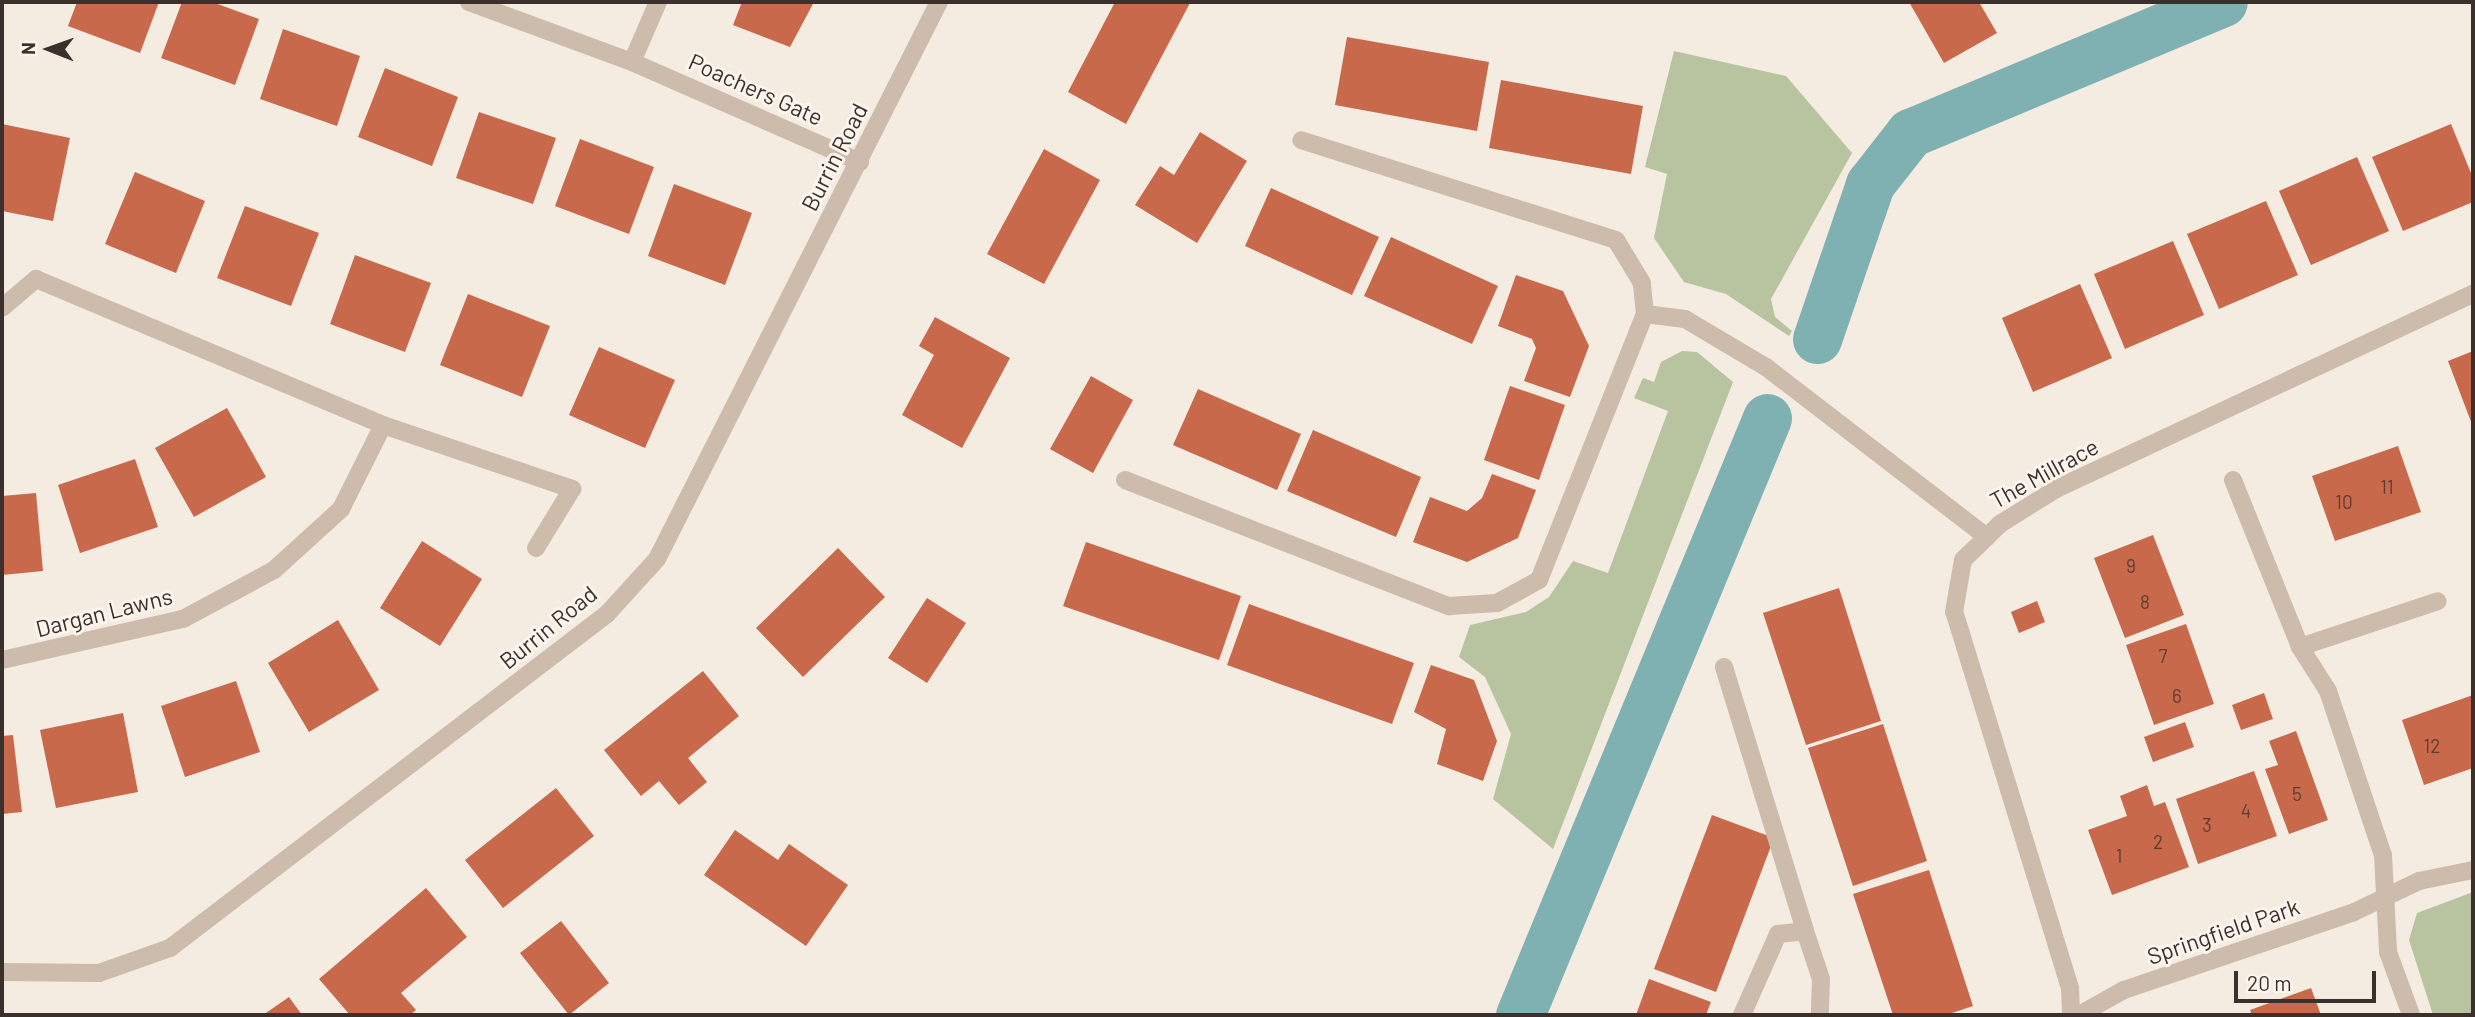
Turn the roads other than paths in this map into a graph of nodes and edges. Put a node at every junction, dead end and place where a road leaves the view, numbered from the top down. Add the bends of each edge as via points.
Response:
1 (469, 2) edge
2 (658, 2) edge
3 (939, 2) edge
4 (632, 62) junction
5 (1301, 140) dead end
6 (860, 162) junction
7 (2473, 294) edge
8 (2, 307) edge
9 (1645, 314) junction
10 (383, 425) junction
11 (1125, 480) dead end
12 (2233, 480) dead end
13 (1987, 537) junction
14 (536, 548) dead end
15 (2438, 601) dead end
16 (2300, 648) junction
17 (2, 660) edge
18 (1724, 667) dead end
19 (2473, 870) edge
20 (2382, 896) junction
21 (1805, 931) junction
22 (2, 972) edge
23 (1742, 1015) edge
24 (1820, 1015) edge
25 (2071, 1015) edge
26 (2079, 1015) edge
27 (2411, 1015) edge

1 - 4 street, Poachers Gate
2 - 4 street
3 - 6 street, Burrin Road
4 - 6 street, Poachers Gate
5 - 9 street via 1616,240 1642,283
6 - 22 street, Burrin Road via 657,559 607,614 170,948 99,973
7 - 13 street, The Millrace via 2056,489
8 - 10 street via 36,279
9 - 11 street via 1539,580 1497,603 1449,606
9 - 13 street via 1685,319 1766,367
10 - 14 street via 572,489
10 - 17 street, Dargan Lawns via 341,509 274,569 183,619
12 - 16 street
13 - 25 street, The Millrace via 1962,560 1955,612 2070,988
15 - 16 street
16 - 20 street via 2328,691 2383,855
18 - 21 street
19 - 20 street, Springfield Park
20 - 26 street, Springfield Park via 2352,914 2124,990
20 - 27 street via 2388,952
21 - 23 street via 1778,934
21 - 24 street via 1821,979

